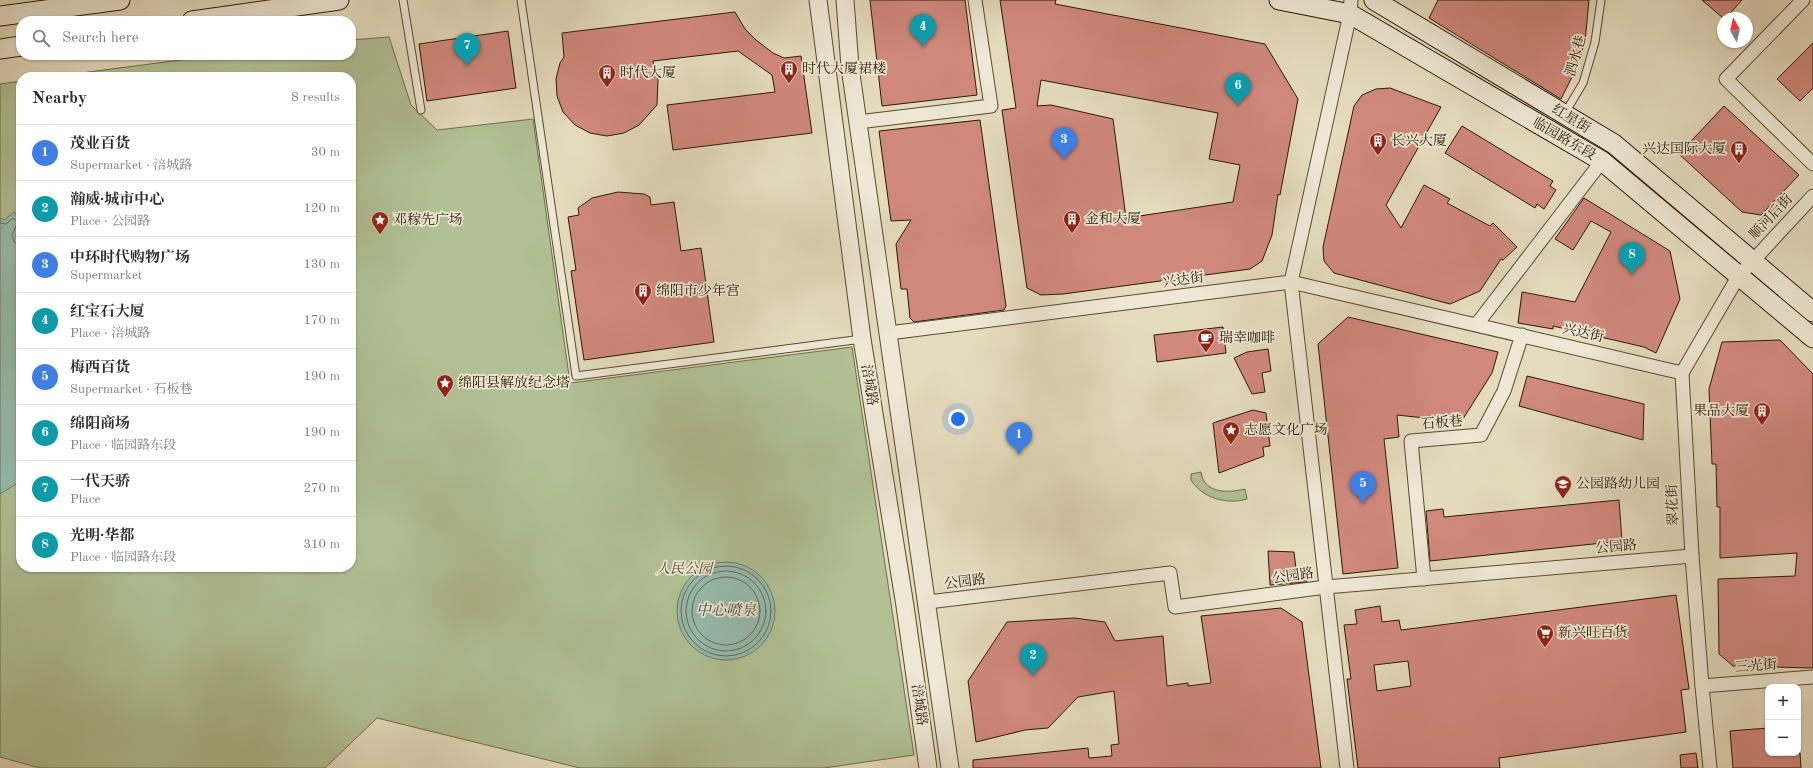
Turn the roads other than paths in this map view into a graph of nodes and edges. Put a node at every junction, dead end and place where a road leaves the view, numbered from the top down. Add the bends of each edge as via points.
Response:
1 (120, 0) edge
2 (339, 0) edge
3 (403, 0) edge
4 (521, 0) edge
5 (818, 0) edge
6 (845, 0) edge
7 (975, 0) edge
8 (1279, 0) edge
9 (1374, 0) edge
10 (1601, 0) edge
11 (1804, 0) edge
12 (1350, 7) edge
13 (0, 16) edge
14 (227, 16) edge
15 (16, 46) edge
16 (0, 48) edge
17 (421, 110) dead end
18 (1564, 114) junction
19 (858, 122) junction
20 (1602, 161) junction
21 (1813, 164) edge
22 (1813, 196) edge
23 (1752, 261) junction
24 (1738, 277) junction
25 (1291, 282) junction
26 (1813, 312) edge
27 (1477, 324) junction
28 (889, 333) junction
29 (1522, 335) junction
30 (1813, 338) edge
31 (862, 339) junction
32 (1682, 373) junction
33 (1692, 556) junction
34 (1424, 579) junction
35 (1326, 587) junction
36 (928, 602) junction
37 (1813, 677) edge
38 (1702, 686) junction
39 (928, 768) edge
40 (950, 768) edge
41 (1347, 768) edge
42 (1710, 768) edge

1 - 13 main road
2 - 14 main road
3 - 17 lane
4 - 31 lane via 576,376
5 - 31 street, 涪城路
6 - 19 street, 涪城路 via 850,67
7 - 19 street via 991,106
8 - 12 main road, 临园路东段
9 - 18 main road, 红星街
10 - 18 lane, 泗水巷 via 1595,42 1583,83
11 - 21 street via 1726,79
12 - 20 main road, 临园路东段
12 - 25 street
15 - 16 main road
18 - 23 main road, 红星街 via 1614,144
19 - 28 street, 涪城路
20 - 24 main road, 临园路东段
20 - 27 street
22 - 23 street, 顺河后街
23 - 24 street
23 - 26 main road
24 - 30 main road, 临园路东段
24 - 32 street
25 - 27 street, 兴达街
25 - 28 street, 兴达街
25 - 35 street
27 - 29 street, 兴达街
28 - 36 street, 涪城路
29 - 32 street, 兴达街
29 - 34 street, 石板巷 via 1504,391 1481,435 1411,441
31 - 39 street, 涪城路
32 - 33 street, 翠花街
33 - 34 street, 公园路
33 - 38 street, 翠花街
34 - 35 street, 公园路
35 - 36 street, 公园路 via 1175,607 1170,573
35 - 41 street
36 - 40 street, 涪城路
37 - 38 street, 三光街
38 - 42 street, 翠花街

